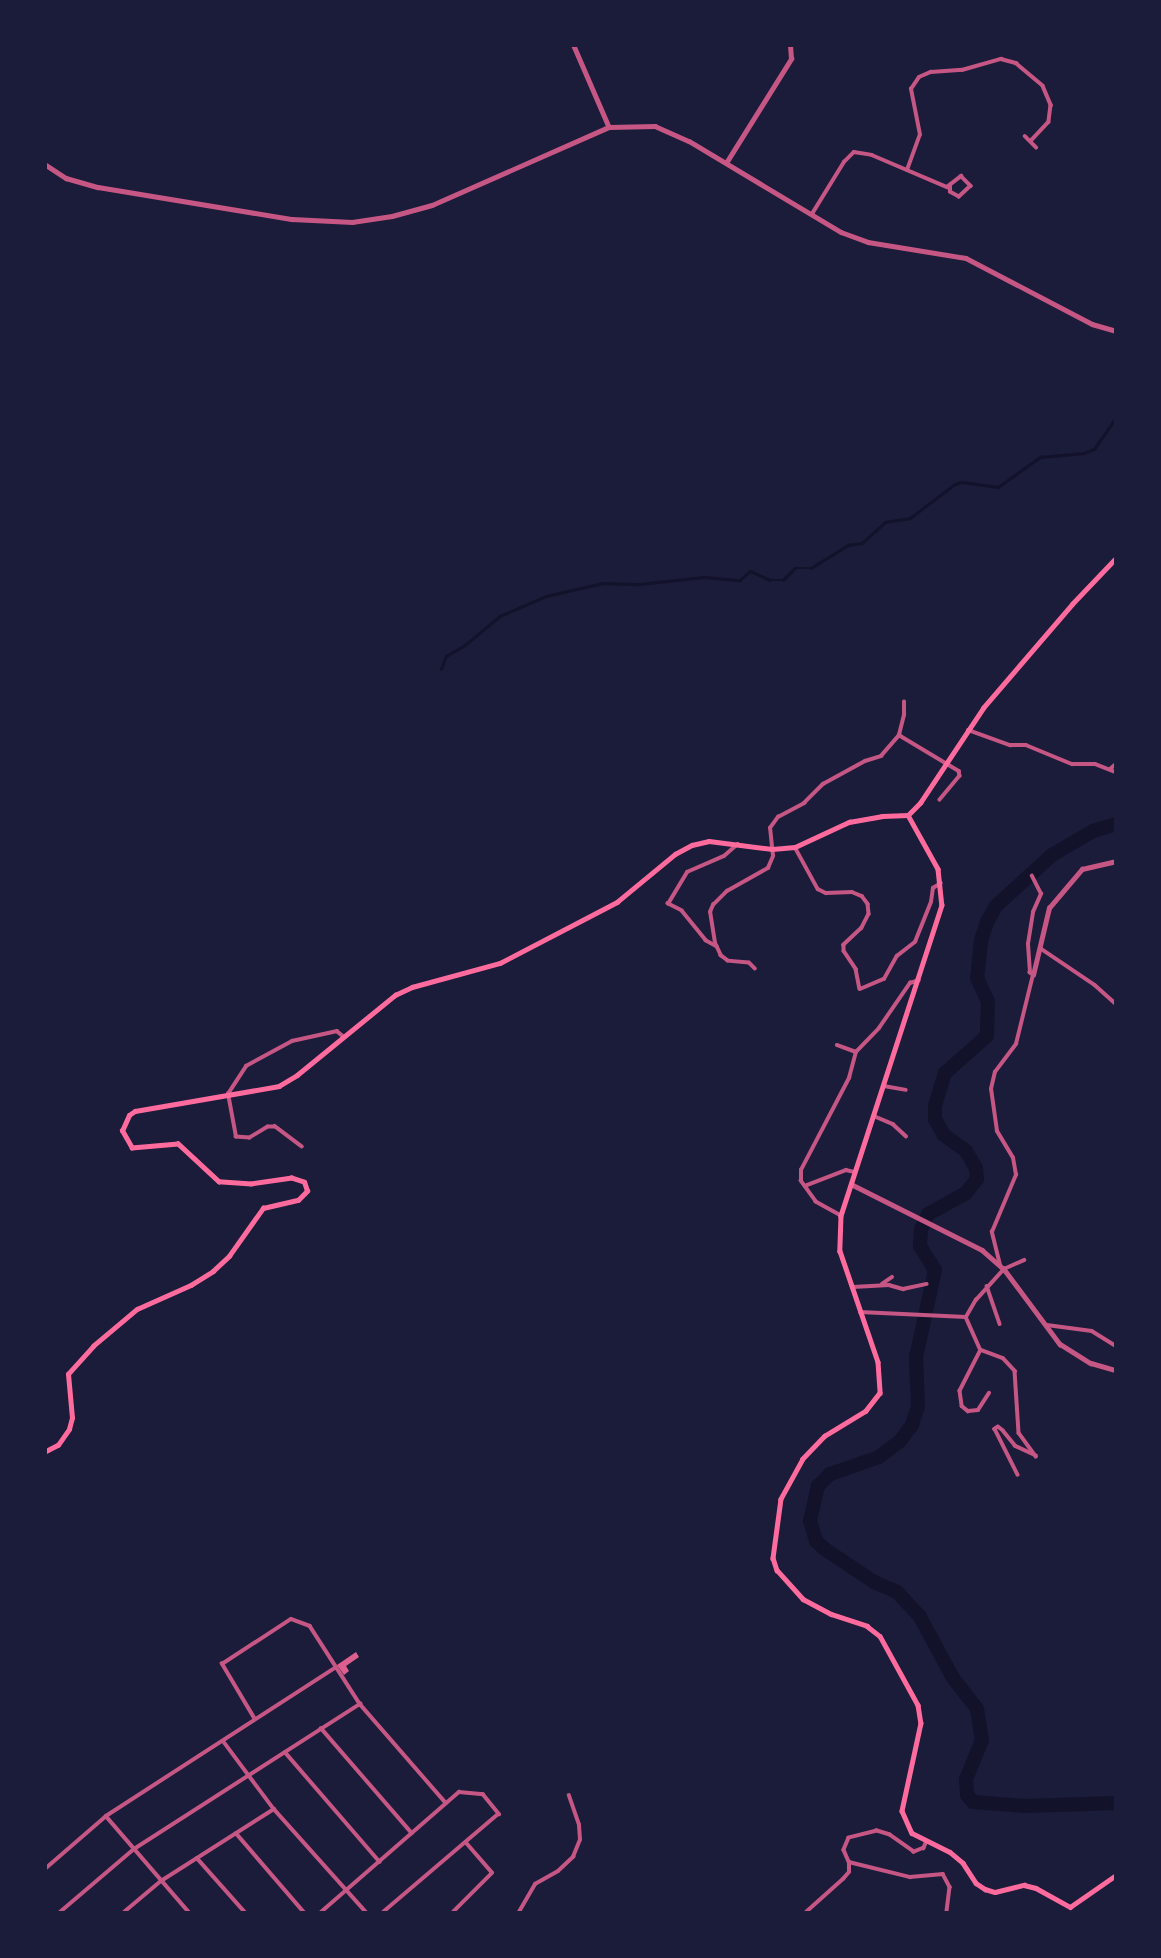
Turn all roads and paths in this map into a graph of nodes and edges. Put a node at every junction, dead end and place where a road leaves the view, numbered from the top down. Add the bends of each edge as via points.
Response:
1 (574, 46) edge
2 (790, 46) edge
3 (608, 127) junction
4 (1025, 136) dead end
5 (1031, 141) junction
6 (1036, 147) dead end
7 (726, 163) junction
8 (46, 165) edge
9 (907, 170) junction
10 (950, 187) junction
11 (811, 216) junction
12 (1115, 331) edge
13 (1115, 558) edge
14 (904, 702) dead end
15 (968, 730) junction
16 (899, 735) junction
17 (947, 762) junction
18 (1115, 764) edge
19 (1111, 769) junction
20 (1115, 772) edge
21 (940, 800) dead end
22 (908, 815) junction
23 (738, 845) junction
24 (795, 848) junction
25 (772, 849) junction
26 (1115, 861) edge
27 (1032, 876) dead end
28 (941, 883) junction
29 (717, 947) junction
30 (1040, 948) junction
31 (755, 969) dead end
32 (1033, 975) junction
33 (919, 980) junction
34 (1115, 1004) edge
35 (343, 1036) junction
36 (837, 1045) dead end
37 (856, 1052) junction
38 (884, 1086) junction
39 (906, 1090) dead end
40 (228, 1094) junction
41 (874, 1116) junction
42 (906, 1136) dead end
43 (303, 1147) dead end
44 (855, 1172) junction
45 (852, 1184) junction
46 (804, 1186) junction
47 (841, 1216) junction
48 (1024, 1260) dead end
49 (1002, 1267) junction
50 (892, 1277) dead end
51 (926, 1284) dead end
52 (880, 1285) junction
53 (987, 1286) junction
54 (851, 1288) junction
55 (859, 1312) junction
56 (966, 1317) junction
57 (1000, 1324) dead end
58 (1047, 1325) junction
59 (1115, 1346) edge
60 (981, 1350) junction
61 (1115, 1370) edge
62 (989, 1393) dead end
63 (46, 1451) edge
64 (1018, 1475) dead end
65 (336, 1667) junction
66 (360, 1704) junction
67 (254, 1718) junction
68 (321, 1728) junction
69 (224, 1741) junction
70 (285, 1752) junction
71 (247, 1776) junction
72 (569, 1797) dead end
73 (446, 1803) junction
74 (274, 1808) junction
75 (106, 1816) junction
76 (236, 1833) junction
77 (412, 1833) junction
78 (927, 1841) junction
79 (466, 1843) junction
80 (134, 1849) junction
81 (197, 1857) junction
82 (380, 1862) junction
83 (849, 1862) junction
84 (46, 1868) edge
85 (1115, 1875) edge
86 (161, 1881) junction
87 (346, 1890) junction
88 (127, 1912) edge
89 (61, 1913) edge
90 (189, 1913) edge
91 (244, 1913) edge
92 (304, 1913) edge
93 (321, 1913) edge
94 (366, 1913) edge
95 (384, 1913) edge
96 (453, 1913) edge
97 (519, 1913) edge
98 (806, 1913) edge
99 (947, 1913) edge

1 - 3 street
2 - 7 street via 791,59
3 - 7 street via 642,124 664,129
3 - 8 street via 432,205 352,222 292,219 98,187 66,178
4 - 5 street
5 - 6 street
5 - 9 street via 1049,122 1051,105 1043,86 1016,63 1001,60 931,72 919,77 911,89 920,135
7 - 11 street
9 - 10 street
9 - 11 street via 854,152
10 - 10 street via 961,176 971,186 960,197 950,192
11 - 12 street via 868,242 966,258 1092,324
13 - 15 main road
14 - 16 street
15 - 17 main road
15 - 19 street via 1010,745 1026,745 1072,764
16 - 17 street
16 - 25 street via 881,756 823,785 804,803 778,817 770,828
17 - 21 street via 960,776
17 - 22 main road
18 - 19 street
19 - 20 street
22 - 24 main road via 849,822
22 - 28 main road
23 - 25 main road
23 - 29 street via 687,872 668,904 682,911 706,941
23 - 35 main road via 709,841 692,845 617,902 493,967 395,995
24 - 25 main road
24 - 28 street via 818,889 852,892 868,904 862,928 844,945 860,989 884,979 897,956 915,942 933,888
25 - 29 street via 772,863 764,872 727,891 713,905 710,912
26 - 30 street via 1089,866 1074,876 1049,908
27 - 32 street via 1041,894 1028,944
28 - 33 main road via 942,905
29 - 31 street via 728,961 749,963
30 - 32 street
30 - 34 street
32 - 49 street via 1016,1044 995,1072 991,1089 997,1131 1013,1158 1016,1175 992,1232
33 - 37 street via 910,983
33 - 38 main road
35 - 40 main road via 279,1086
35 - 40 street via 337,1031 292,1041 246,1066
36 - 37 street
37 - 46 street via 849,1078 801,1170
38 - 39 street
38 - 41 main road
40 - 43 street via 236,1136 250,1138 275,1127
40 - 63 main road via 135,1111 123,1126 125,1140 132,1148 142,1149 178,1144 219,1182 298,1179 306,1187 306,1195 263,1208 229,1256 213,1270 137,1310 93,1346 68,1374 69,1429
41 - 42 street
41 - 44 main road
44 - 45 main road
44 - 46 street via 846,1170
45 - 47 main road
45 - 49 street via 982,1250
46 - 47 street via 816,1202
47 - 54 main road via 840,1251
48 - 49 street
49 - 53 street
49 - 58 street
50 - 52 street
51 - 52 street via 904,1289
52 - 54 street
53 - 56 street
53 - 57 street
54 - 55 main road
55 - 56 street
55 - 78 main road via 878,1362 878,1398 866,1411 818,1440 803,1459 781,1499 773,1558 777,1570 803,1599 867,1626 893,1655 921,1713 902,1811 912,1833
56 - 60 street
58 - 59 street via 1092,1331
58 - 61 street via 1060,1344 1078,1356
60 - 62 street via 960,1391 962,1406 978,1410
60 - 64 street via 1003,1358 1015,1371 1019,1433 1036,1456 1014,1446 1003,1431 995,1429
65 - 66 street
65 - 67 street
65 - 67 street via 310,1626 290,1619 222,1664
66 - 68 street
66 - 73 street
67 - 69 street
68 - 70 street
68 - 77 street
69 - 71 street
69 - 75 street
70 - 71 street
70 - 82 street
71 - 74 street
71 - 80 street
72 - 97 street via 580,1840 573,1857 535,1884
73 - 77 street
73 - 79 street via 459,1792 483,1794 499,1814
74 - 76 street
74 - 87 street
75 - 80 street
75 - 84 street
76 - 81 street
76 - 92 street
77 - 82 street
78 - 83 street via 914,1852 886,1833 861,1834 846,1843
78 - 85 main road via 963,1863 985,1889 995,1892 1024,1885 1070,1907
79 - 95 street
79 - 96 street via 492,1873
80 - 86 street
80 - 89 street
81 - 86 street
81 - 91 street
82 - 87 street
83 - 98 street via 849,1872
83 - 99 street via 915,1878 943,1874 950,1887
86 - 88 street
86 - 90 street
87 - 93 street
87 - 94 street

